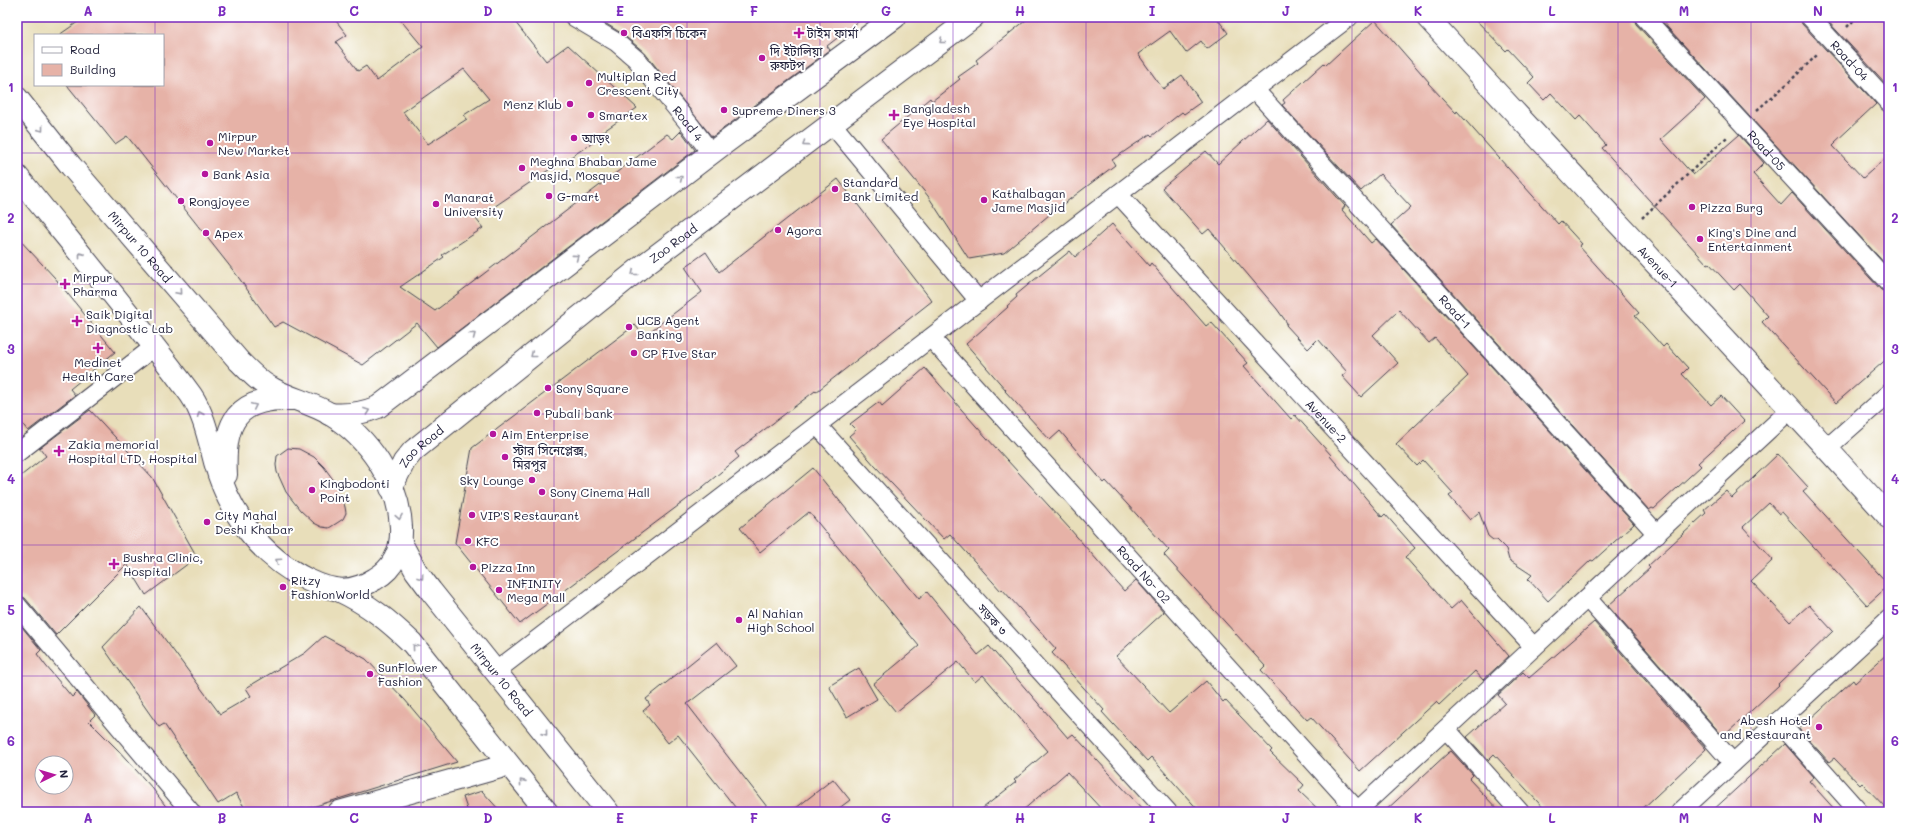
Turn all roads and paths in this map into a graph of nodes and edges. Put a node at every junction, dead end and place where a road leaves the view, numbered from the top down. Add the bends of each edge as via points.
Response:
1 (574, 17) edge
2 (895, 17) edge
3 (973, 17) edge
4 (1349, 17) edge
5 (1427, 17) edge
6 (1644, 17) edge
7 (1810, 17) edge
8 (1254, 90) junction
9 (17, 98) edge
10 (1889, 103) edge
11 (832, 124) junction
12 (711, 154) junction
13 (17, 176) edge
14 (1118, 194) junction
15 (1889, 283) edge
16 (979, 301) junction
17 (931, 338) junction
18 (154, 347) junction
19 (1889, 392) edge
20 (294, 399) junction
21 (1792, 409) junction
22 (329, 414) junction
23 (817, 425) junction
24 (1827, 448) junction
25 (17, 453) edge
26 (391, 488) junction
27 (230, 502) junction
28 (1889, 517) edge
29 (1657, 534) junction
30 (401, 543) junction
31 (338, 590) junction
32 (1587, 598) junction
33 (17, 605) edge
34 (1889, 619) edge
35 (1534, 647) junction
36 (496, 671) junction
37 (1778, 721) junction
38 (1446, 729) junction
39 (1733, 763) junction
40 (508, 765) junction
41 (1357, 811) edge
42 (191, 812) edge
43 (339, 812) edge
44 (547, 812) edge
45 (608, 812) edge
46 (1168, 812) edge
47 (1520, 812) edge
48 (1680, 812) edge
49 (1858, 812) edge

1 - 12 street, Road 4 via 616,42 636,58
2 - 12 main road
3 -> 11 main road, Zoo Road
4 - 8 street
5 - 21 main road, Avenue-1
6 - 15 street, Road-05
7 - 10 street, Road-04
8 - 14 street
8 - 29 street, Road-1
9 -> 20 main road, Mirpur 10 Road via 71,166 239,361 271,388
11 - 16 street
11 -> 26 main road, Zoo Road via 644,265 413,451 404,462
22 -> 12 main road via 352,415 378,406
18 -> 13 main road
14 - 16 street
14 - 35 street, Avenue-2
16 - 17 street
17 - 23 street
17 - 41 street, Road No- 02
18 - 25 street
27 -> 18 main road via 219,478 202,418 193,398
19 - 24 street
20 - 22 main road, Mirpur 10 Road
27 -> 20 main road via 225,456 227,433 234,418 258,403 275,398
21 - 24 main road, Avenue-1
21 - 29 street
22 - 26 main road via 357,435 369,448
23 - 36 street
23 - 46 street, সড়ক ৩
24 - 28 main road, Avenue-1
26 -> 30 main road via 401,523
31 -> 27 main road via 297,574 272,557 253,538
29 - 32 street
30 - 31 main road via 392,565 379,578 362,587
30 -> 36 main road, Mirpur 10 Road via 416,571
40 -> 31 main road via 412,643 361,601
32 - 35 street
32 - 39 street
33 - 42 street
34 - 37 street
35 - 38 street
36 -> 45 main road, Mirpur 10 Road
37 - 39 street
37 - 49 street
38 - 41 street
38 - 47 street
39 - 48 street
40 - 43 main road
44 -> 40 main road

